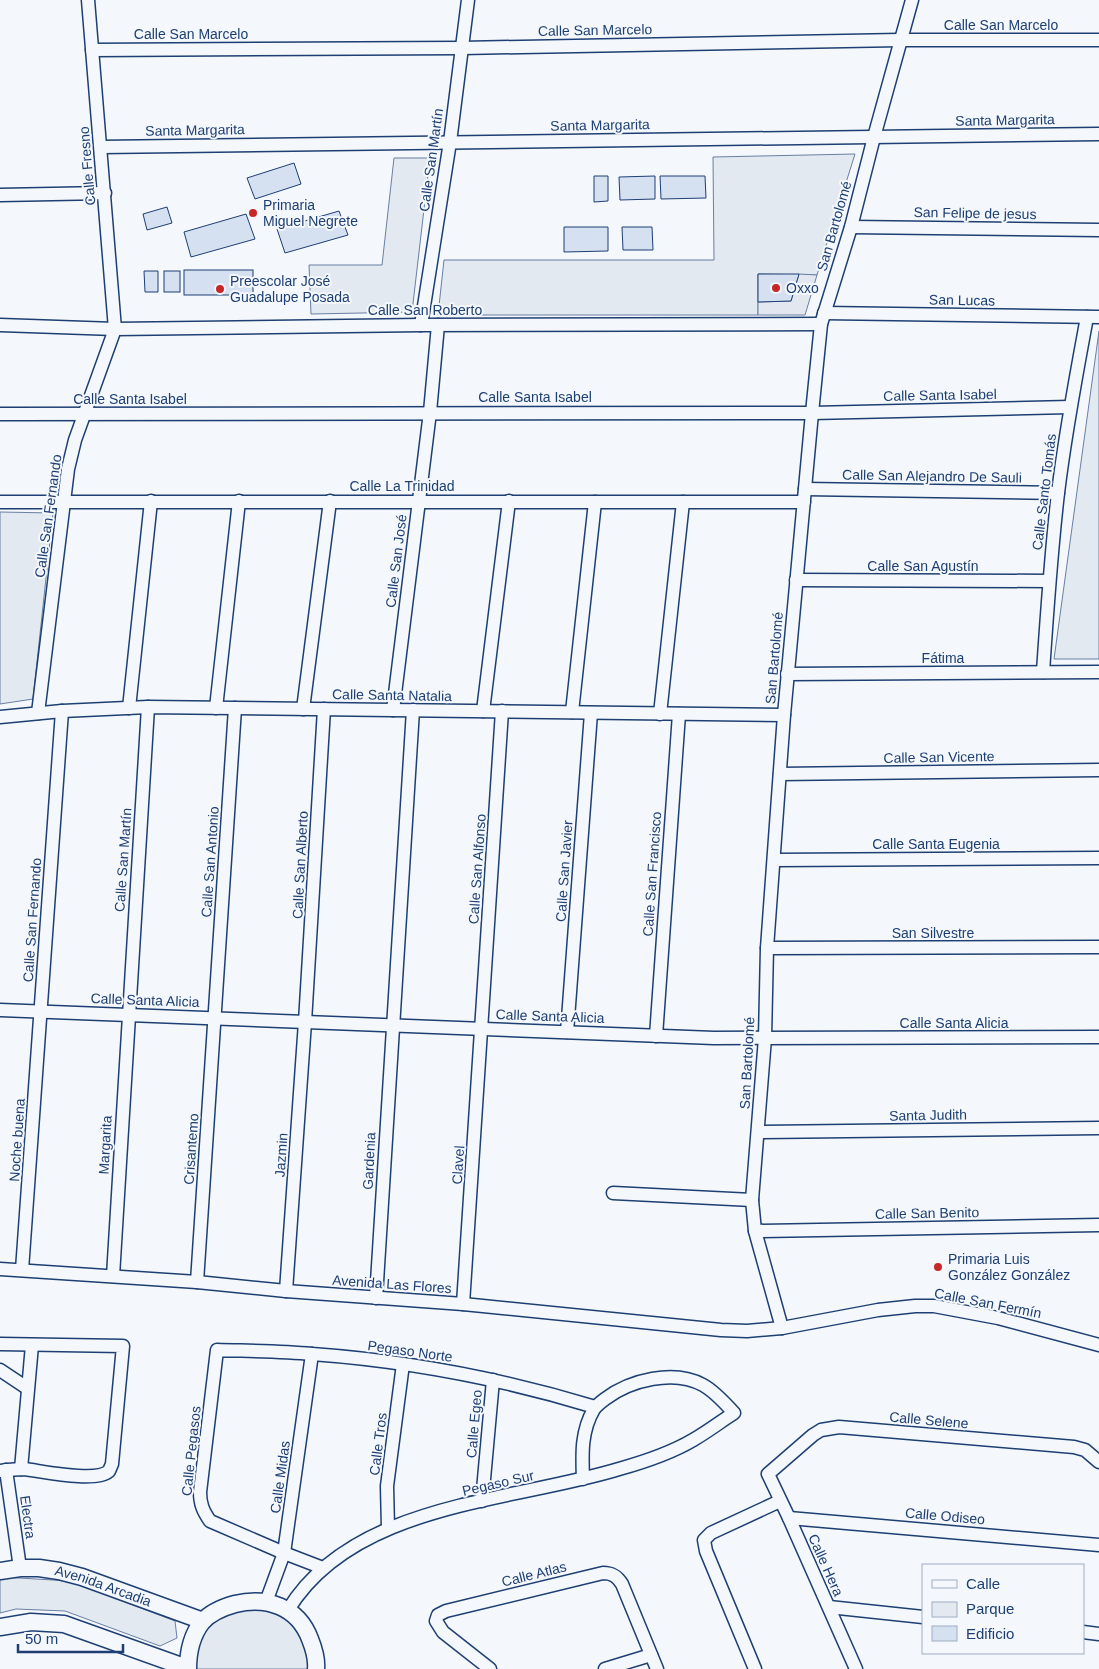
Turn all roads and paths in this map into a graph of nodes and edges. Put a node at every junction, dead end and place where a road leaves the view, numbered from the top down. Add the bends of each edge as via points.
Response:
1 (88, 0) edge
2 (468, 0) edge
3 (912, 0) edge
4 (900, 40) junction
5 (1099, 40) edge
6 (462, 48) junction
7 (92, 50) junction
8 (1099, 134) edge
9 (874, 137) junction
10 (450, 142) junction
11 (101, 147) junction
12 (105, 193) junction
13 (0, 195) edge
14 (851, 227) junction
15 (1099, 230) edge
16 (1093, 317) edge
17 (823, 319) junction
18 (0, 325) edge
19 (421, 325) junction
20 (438, 325) junction
21 (115, 329) junction
22 (1070, 407) junction
23 (430, 412) junction
24 (812, 413) junction
25 (0, 414) edge
26 (84, 414) junction
27 (805, 488) junction
28 (1058, 493) junction
29 (152, 500) junction
30 (239, 501) junction
31 (330, 501) junction
32 (419, 501) junction
33 (509, 501) junction
34 (0, 502) edge
35 (64, 502) junction
36 (595, 502) junction
37 (683, 502) junction
38 (804, 502) junction
39 (796, 580) junction
40 (1049, 581) junction
41 (1043, 672) junction
42 (1099, 672) edge
43 (787, 674) junction
44 (148, 707) junction
45 (129, 708) junction
46 (216, 708) junction
47 (235, 708) junction
48 (303, 709) junction
49 (324, 709) junction
50 (393, 710) junction
51 (413, 710) junction
52 (484, 711) junction
53 (62, 712) junction
54 (502, 712) junction
55 (572, 712) junction
56 (38, 713) junction
57 (591, 713) junction
58 (660, 714) junction
59 (679, 714) junction
60 (784, 715) junction
61 (0, 717) edge
62 (1099, 770) edge
63 (780, 774) junction
64 (1099, 858) edge
65 (774, 860) junction
66 (1099, 947) edge
67 (767, 948) junction
68 (0, 1010) edge
69 (41, 1011) junction
70 (128, 1015) junction
71 (215, 1018) junction
72 (305, 1022) junction
73 (392, 1025) junction
74 (482, 1029) junction
75 (567, 1032) junction
76 (656, 1036) junction
77 (1099, 1037) edge
78 (765, 1038) junction
79 (1099, 1128) edge
80 (758, 1132) junction
81 (613, 1193) dead end
82 (752, 1200) junction
83 (1099, 1225) edge
84 (755, 1231) junction
85 (0, 1269) edge
86 (22, 1270) junction
87 (113, 1276) junction
88 (197, 1282) junction
89 (286, 1291) junction
90 (376, 1298) junction
91 (463, 1304) junction
92 (782, 1328) junction
93 (0, 1344) edge
94 (32, 1345) junction
95 (1099, 1345) edge
96 (217, 1350) joint
97 (312, 1354) junction
98 (403, 1364) junction
99 (0, 1370) edge
100 (493, 1380) junction
101 (27, 1388) junction
102 (595, 1407) junction
103 (1099, 1462) edge
104 (21, 1469) junction
105 (3, 1471) edge
106 (768, 1474) joint
107 (583, 1479) junction
108 (482, 1501) junction
109 (780, 1501) junction
110 (789, 1518) junction
111 (388, 1528) junction
112 (1099, 1545) edge
113 (284, 1553) junction
114 (20, 1568) junction
115 (323, 1568) junction
116 (0, 1571) edge
117 (266, 1602) junction
118 (828, 1607) junction
119 (288, 1610) junction
120 (922, 1616) edge
121 (203, 1621) junction
122 (0, 1627) edge
123 (1084, 1632) edge
124 (1099, 1634) edge
125 (651, 1655) junction
126 (187, 1668) edge
127 (316, 1669) edge
128 (490, 1669) edge
129 (605, 1669) edge
130 (657, 1669) edge
131 (755, 1669) edge
132 (856, 1669) edge

1 - 7 street, Calle Fresno
2 - 6 street, Calle San Martín
3 - 4 street, San Bartolomé
4 - 5 street, Calle San Marcelo
4 - 6 street, Calle San Marcelo
4 - 9 street, San Bartolomé
6 - 7 street, Calle San Marcelo
6 - 10 street, Calle San Martín
7 - 11 street, Calle Fresno
8 - 9 street, Santa Margarita
9 - 10 street, Santa Margarita
9 - 14 street, San Bartolomé
10 - 11 street, Santa Margarita
10 - 19 street, Calle San Martín
11 - 12 street, Calle Fresno
12 - 13 street
12 - 21 street, Calle Fresno
14 - 15 street, San Felipe de jesus
14 - 17 street, San Bartolomé
16 - 17 street, San Lucas
16 - 22 street, Calle Santo Tomás
17 - 20 street, Calle San Roberto
17 - 24 street, San Bartolomé
18 - 21 street, Calle San Roberto
19 - 20 street, Calle San Roberto
19 - 21 street, Calle San Roberto
20 - 23 street, Calle San José
21 - 26 street, Calle San Fernando
22 - 24 street, Calle Santa Isabel
22 - 28 street, Calle Santo Tomás
23 - 24 street, Calle Santa Isabel
23 - 26 street, Calle Santa Isabel
23 - 32 street, Calle San José
24 - 27 street, San Bartolomé
25 - 26 street, Calle Santa Isabel
26 - 35 street, Calle San Fernando via 68,469
27 - 28 street, Calle San Alejandro De Sauli
27 - 38 street, San Bartolomé
28 - 40 street, Calle Santo Tomás
29 - 30 street, Calle La Trinidad
29 - 35 street, Calle La Trinidad
29 - 45 street
30 - 31 street, Calle La Trinidad
30 - 46 street
31 - 32 street, Calle La Trinidad
31 - 48 street
32 - 33 street, Calle La Trinidad
32 - 50 street, Calle San José
33 - 36 street, Calle La Trinidad
33 - 52 street
34 - 35 street, Calle La Trinidad
35 - 56 street, Calle San Fernando
36 - 37 street, Calle La Trinidad
36 - 55 street
37 - 38 street, Calle La Trinidad
37 - 58 street
38 - 39 street, San Bartolomé
39 - 40 street, Calle San Agustín
39 - 43 street, San Bartolomé
40 - 41 street, Calle Santo Tomás
41 - 42 street, Fátima
41 - 43 street, Fátima
43 - 60 street, San Bartolomé
44 - 45 street, Calle Santa Natalia
44 - 46 street, Calle Santa Natalia
44 - 70 street, Calle San Martín
45 - 53 street, Calle Santa Natalia
46 - 47 street, Calle Santa Natalia
47 - 48 street, Calle Santa Natalia
47 - 71 street, Calle San Antonio
48 - 49 street, Calle Santa Natalia
49 - 50 street, Calle Santa Natalia
49 - 72 street, Calle San Alberto
50 - 51 street, Calle Santa Natalia
51 - 52 street, Calle Santa Natalia
51 - 73 street
52 - 54 street, Calle Santa Natalia
53 - 56 street, Calle Santa Natalia
53 - 69 street, Calle San Fernando
54 - 55 street, Calle Santa Natalia
54 - 74 street, Calle San Alfonso
55 - 57 street, Calle Santa Natalia
56 - 61 street, Calle Santa Natalia
57 - 58 street, Calle Santa Natalia
57 - 75 street, Calle San Javier
58 - 59 street, Calle Santa Natalia
59 - 60 street, Calle Santa Natalia
59 - 76 street, Calle San Francisco
60 - 63 street, San Bartolomé
62 - 63 street, Calle San Vicente
63 - 65 street, San Bartolomé
64 - 65 street, Calle Santa Eugenia
65 - 67 street, San Bartolomé
66 - 67 street, San Silvestre
67 - 78 street, San Bartolomé
68 - 69 street, Calle Santa Alicia
69 - 70 street, Calle Santa Alicia
69 - 86 street, Noche buena
70 - 71 street, Calle Santa Alicia
70 - 87 street, Margarita
71 - 72 street, Calle Santa Alicia
71 - 88 street, Crisantemo
72 - 73 street, Calle Santa Alicia
72 - 89 street, Jazmin
73 - 74 street, Calle Santa Alicia
73 - 90 street, Gardenia
74 - 75 street, Calle Santa Alicia
74 - 91 street, Clavel
75 - 76 street, Calle Santa Alicia
76 - 78 street, Calle Santa Alicia
77 - 78 street, Calle Santa Alicia
78 - 80 street, San Bartolomé
79 - 80 street, Santa Judith
80 - 82 street, San Bartolomé
81 - 82 street
82 - 84 street, San Bartolomé
83 - 84 street, Calle San Benito
84 - 92 street, San Bartolomé
85 - 86 street, Avenida Las Flores
86 - 87 street, Avenida Las Flores
87 - 88 street, Avenida Las Flores
88 - 89 street, Avenida Las Flores
89 - 90 street, Avenida Las Flores
90 - 91 street, Avenida Las Flores
91 - 92 street, Avenida Las Flores via 721,1330
92 - 95 street, Calle San Fermín via 878,1310 934,1306 998,1318
93 - 94 street
94 - 101 street
94 - 104 street via 123,1346 109,1471 101,1476 77,1476
96 - 97 street, Pegaso Norte
96 - 113 street, Calle Pegasos via 200,1492 202,1506 210,1521
97 - 98 street, Pegaso Norte
97 - 113 street, Calle Midas
98 - 100 street, Pegaso Norte
98 - 111 street, Calle Tros via 387,1486
99 - 101 street
100 - 102 street, Pegaso Norte
100 - 108 street, Calle Egeo
101 - 104 street
102 - 107 street via 583,1440
102 - 107 street, Pegaso Sur via 631,1384 669,1378 703,1385 734,1413 693,1441 654,1458
103 - 106 street, Calle Selene via 1085,1450 1074,1447 839,1427 813,1435
104 - 105 street
105 - 114 street, Electra
106 - 109 street, Calle Hera
107 - 108 street, Pegaso Sur
108 - 111 street, Pegaso Sur
109 - 110 street, Calle Hera
109 - 131 street via 711,1533 704,1540
110 - 112 street, Calle Odiseo
110 - 118 street, Calle Hera
111 - 115 street, Pegaso Sur
113 - 115 street, Calle Pegasos
113 - 117 street, Calle Midas
114 - 116 street, Avenida Arcadia
114 - 121 street, Avenida Arcadia via 39,1568 82,1577
115 - 119 street, Pegaso Sur via 298,1594
117 - 119 street
117 - 121 street via 247,1601 228,1606
118 - 120 street
118 - 132 street, Calle Hera
119 - 127 street via 307,1632 314,1650
121 - 126 street via 190,1650
122 - 126 street via 31,1622 64,1624
123 - 124 street
125 - 128 street, Calle Atlas via 622,1584 616,1576 603,1573 446,1611 438,1616 436,1622 443,1632
125 - 129 street
125 - 130 street, Calle Atlas

